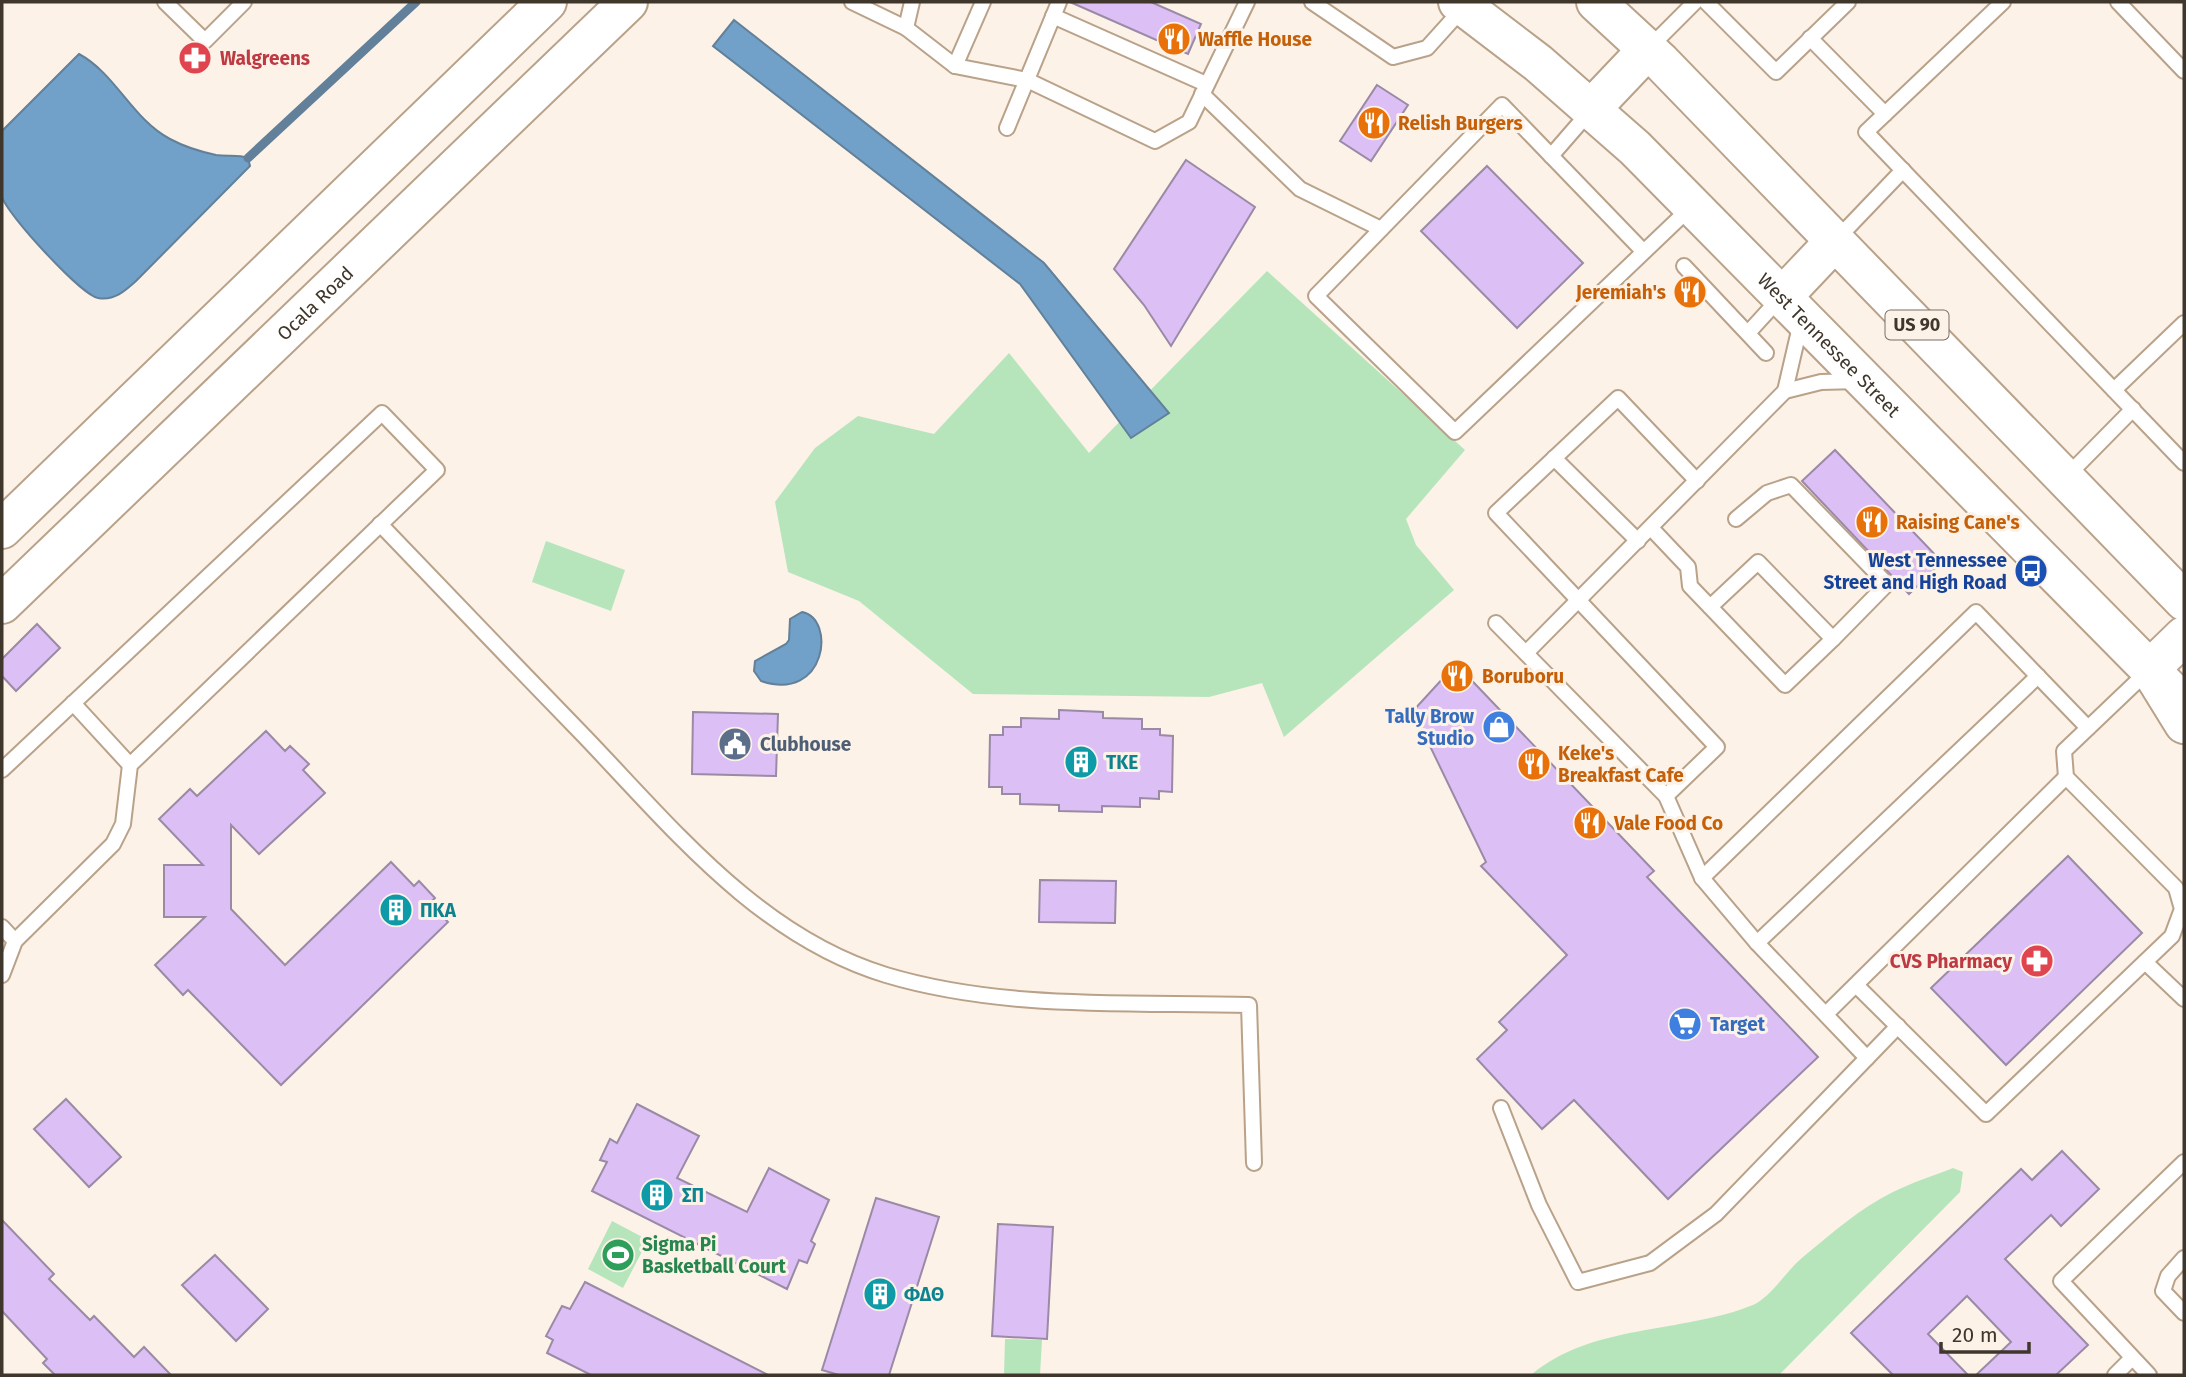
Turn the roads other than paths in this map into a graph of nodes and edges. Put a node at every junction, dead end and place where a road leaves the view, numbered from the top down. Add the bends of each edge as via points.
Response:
1 (165, 2) edge
2 (244, 2) edge
3 (547, 2) edge
4 (628, 2) edge
5 (852, 2) edge
6 (912, 2) edge
7 (983, 2) edge
8 (1059, 2) edge
9 (1247, 2) edge
10 (1312, 2) edge
11 (1596, 2) edge
12 (1695, 2) edge
13 (1706, 2) edge
14 (1848, 2) edge
15 (2003, 2) edge
16 (2119, 2) edge
17 (1462, 4) edge
18 (1053, 16) junction
19 (906, 28) junction
20 (1811, 38) junction
21 (1648, 49) junction
22 (955, 66) junction
23 (2184, 71) edge
24 (1027, 80) junction
25 (1204, 89) junction
26 (1592, 108) junction
27 (1885, 114) junction
28 (1007, 128) dead end
29 (1551, 156) junction
30 (1903, 170) junction
31 (1692, 206) junction
32 (1381, 229) junction
33 (1835, 241) junction
34 (1643, 251) junction
35 (1684, 266) dead end
36 (1792, 307) junction
37 (2184, 323) edge
38 (1748, 333) junction
39 (1766, 353) dead end
40 (1865, 381) junction
41 (2115, 390) junction
42 (1785, 391) junction
43 (2133, 409) junction
44 (1554, 458) junction
45 (2184, 463) edge
46 (2065, 478) junction
47 (1697, 481) junction
48 (1736, 519) dead end
49 (380, 524) junction
50 (2, 528) edge
51 (1651, 528) junction
52 (1638, 541) junction
53 (1578, 601) junction
54 (2184, 601) edge
55 (2, 604) edge
56 (1710, 607) junction
57 (1496, 623) dead end
58 (2184, 636) edge
59 (1833, 639) junction
60 (1525, 653) junction
61 (2150, 669) junction
62 (2038, 676) junction
63 (72, 703) junction
64 (2184, 704) edge
65 (2184, 724) edge
66 (2088, 728) junction
67 (130, 765) junction
68 (2, 770) edge
69 (2066, 777) junction
70 (1666, 796) junction
71 (1702, 878) junction
72 (2, 928) edge
73 (15, 941) junction
74 (1758, 943) junction
75 (2145, 962) junction
76 (2, 975) edge
77 (1856, 985) junction
78 (2184, 999) edge
79 (1826, 1014) junction
80 (1898, 1026) junction
81 (1867, 1058) junction
82 (1502, 1108) dead end
83 (2184, 1161) edge
84 (1254, 1163) dead end
85 (2184, 1258) edge
86 (2184, 1313) edge
87 (2132, 1358) junction
88 (2115, 1375) edge
89 (2148, 1375) edge

1 - 2 lane via 205,41
3 - 50 main road
4 - 55 main road, Ocala Road
5 - 19 lane
6 - 19 lane
7 - 22 lane
8 - 18 lane
9 - 25 lane
10 - 17 lane via 1393,57 1427,48
11 - 21 main road, US 90
12 - 21 lane
13 - 20 lane via 1776,72
14 - 20 lane
15 - 27 lane
16 - 23 lane
17 - 26 main road, West Tennessee Street
18 - 24 lane
18 - 25 lane
19 - 22 lane
20 - 27 lane
21 - 26 main road
21 - 33 main road, US 90
22 - 24 lane
24 - 25 lane via 1156,141 1189,122
24 - 28 lane
25 - 32 lane via 1300,189
26 - 29 lane
26 - 31 main road, West Tennessee Street
27 - 30 lane via 1866,132
29 - 32 lane via 1502,105
29 - 34 lane
30 - 33 lane
30 - 41 lane
31 - 34 lane
31 - 36 main road, West Tennessee Street
32 - 34 lane via 1316,296 1455,432
33 - 36 main road
33 - 46 main road, US 90
35 - 38 lane
36 - 38 lane
36 - 40 main road, West Tennessee Street
36 - 42 lane
37 - 41 lane
38 - 39 lane
40 - 42 lane via 1821,382
40 - 61 main road, West Tennessee Street
41 - 43 lane
42 - 47 lane
43 - 45 lane
43 - 46 lane
44 - 47 lane via 1618,398
44 - 52 lane
44 - 53 lane via 1496,513
46 - 54 main road, US 90
47 - 51 lane
48 - 59 lane via 1767,493 1791,485 1887,584
49 - 63 lane via 437,470 382,413
49 - 67 lane
49 - 84 lane via 711,868 780,925 884,974 990,998 1249,1005
51 - 52 lane
51 - 56 lane via 1692,564 1690,586
52 - 53 lane
53 - 60 lane
53 - 70 lane via 1717,747
56 - 59 lane via 1758,562
56 - 59 lane via 1785,685
57 - 60 lane
58 - 61 main road
60 - 70 lane
61 - 64 main road, West Tennessee Street
61 - 65 main road
61 - 66 lane
62 - 66 lane
62 - 71 lane via 1976,612
62 - 74 lane
63 - 67 lane
63 - 68 lane
66 - 69 lane via 2064,751
67 - 73 lane via 124,824 113,844
69 - 75 lane via 2176,888 2182,909 2172,936
69 - 77 lane
70 - 71 lane
71 - 74 lane
72 - 73 lane
73 - 76 lane
74 - 79 lane
75 - 78 lane
75 - 80 lane via 1986,1114
77 - 79 lane
77 - 80 lane
79 - 81 lane
80 - 81 lane
81 - 82 lane via 1716,1214 1650,1263 1578,1282 1539,1205
83 - 87 lane via 2061,1281
85 - 86 lane via 2168,1276 2163,1291
87 - 88 lane
87 - 89 lane

